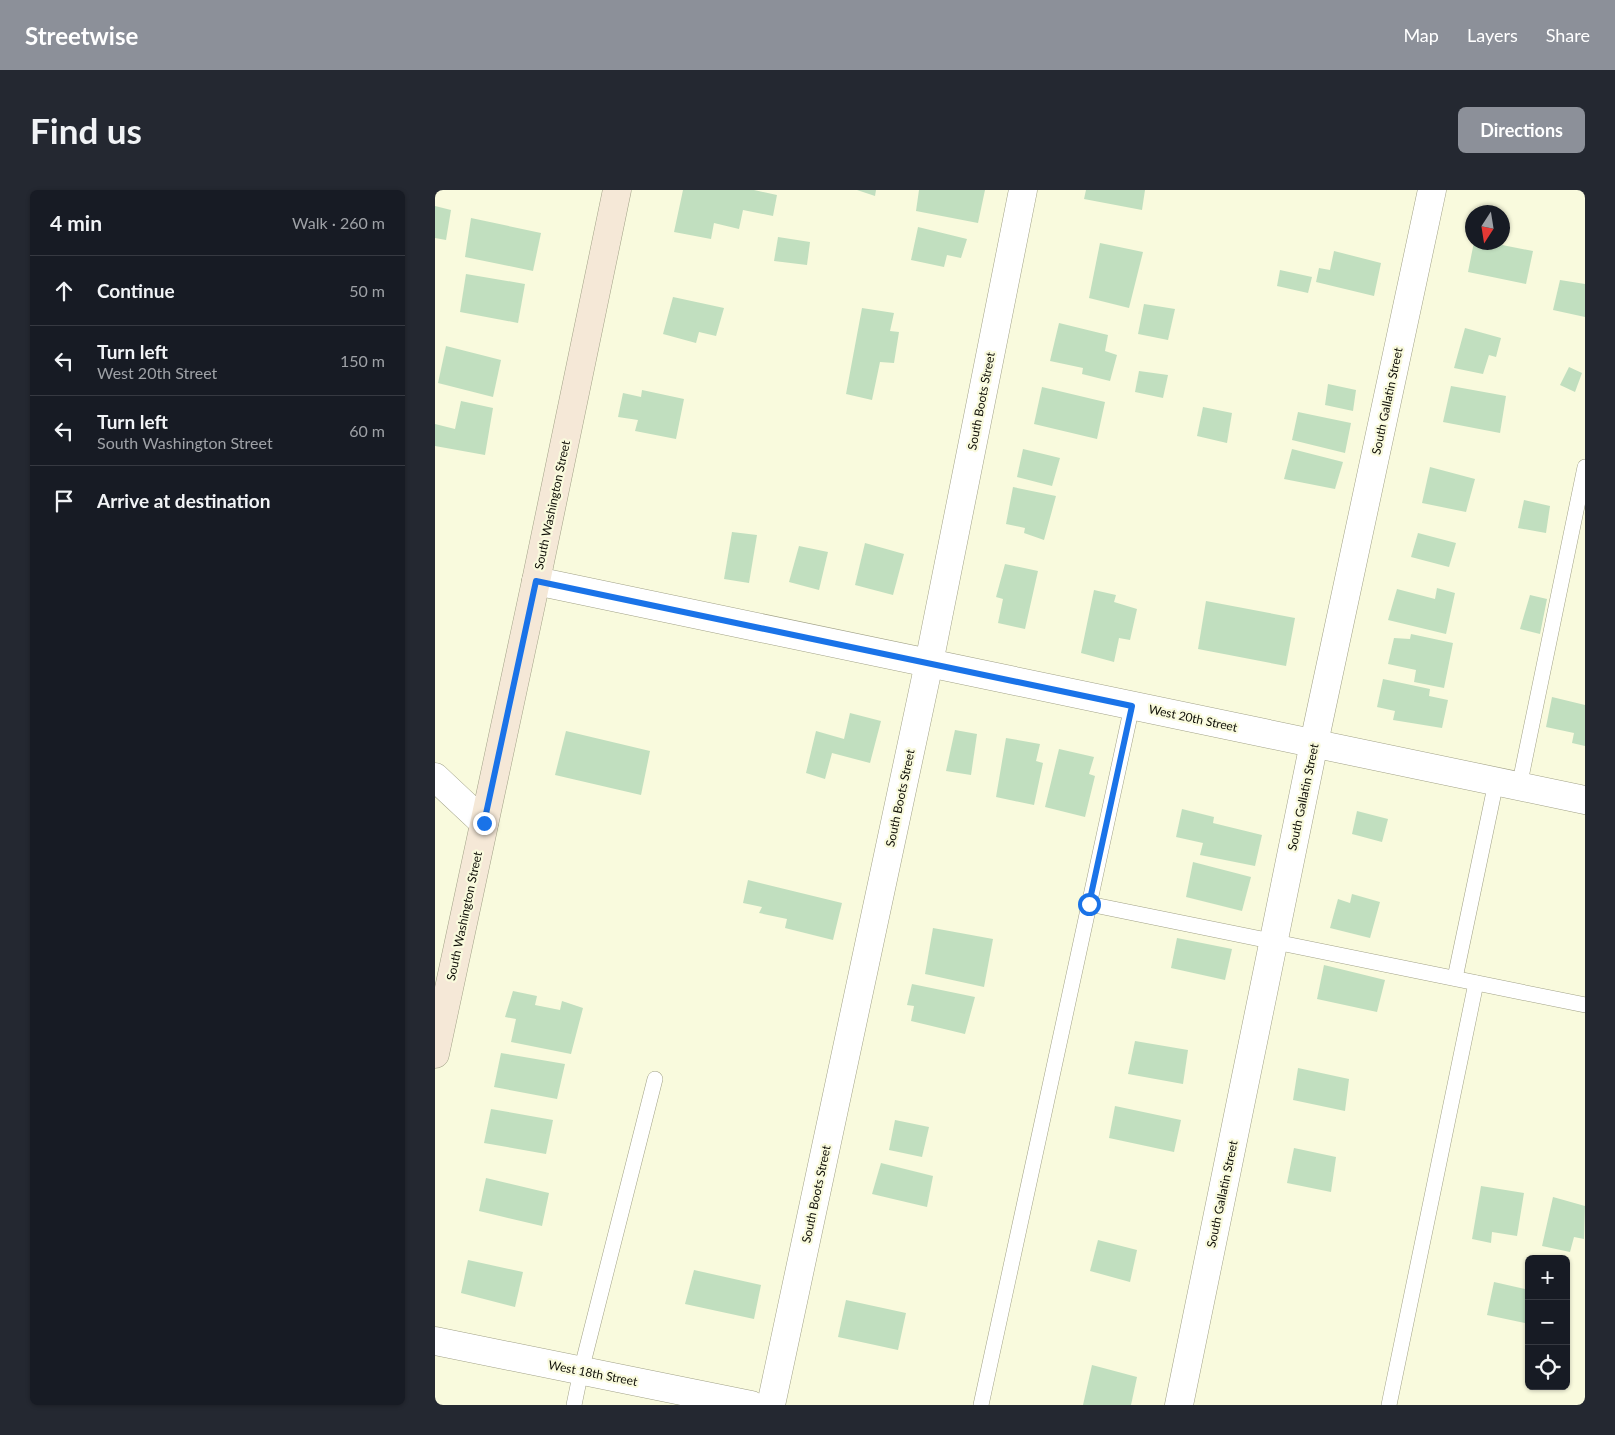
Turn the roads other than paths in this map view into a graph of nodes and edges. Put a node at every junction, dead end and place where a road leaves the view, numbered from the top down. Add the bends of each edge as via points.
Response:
1 (617, 190) edge
2 (1023, 190) edge
3 (1432, 190) edge
4 (1585, 467) edge
5 (536, 581) junction
6 (929, 663) junction
7 (1132, 706) junction
8 (1314, 743) junction
9 (435, 777) edge
10 (1507, 784) junction
11 (1585, 800) edge
12 (484, 823) junction
13 (1089, 904) junction
14 (1274, 941) junction
15 (1455, 978) junction
16 (1476, 983) junction
17 (1585, 1005) edge
18 (435, 1054) edge
19 (655, 1079) dead end
20 (435, 1341) edge
21 (581, 1371) junction
22 (574, 1405) edge
23 (751, 1405) edge
24 (771, 1405) edge
25 (981, 1405) edge
26 (1179, 1405) edge
27 (1389, 1405) edge

1 - 5 main road, South Washington Street
2 - 6 street, South Boots Street
3 - 8 street, South Gallatin Street
4 - 10 lane
5 - 6 street, West 20th Street
5 - 12 main road, South Washington Street
6 - 7 street, West 20th Street
6 - 24 street, South Boots Street
7 - 8 street, West 20th Street
7 - 13 lane
8 - 10 street, West 20th Street
8 - 14 street, South Gallatin Street
9 - 12 street
10 - 11 street, West 20th Street
10 - 15 lane
12 - 18 main road, South Washington Street
13 - 14 lane
13 - 25 lane
14 - 15 lane
14 - 26 street, South Gallatin Street
15 - 16 lane
16 - 17 lane
16 - 27 lane
19 - 21 lane
20 - 21 street, West 18th Street
21 - 22 lane
21 - 23 street, West 18th Street

